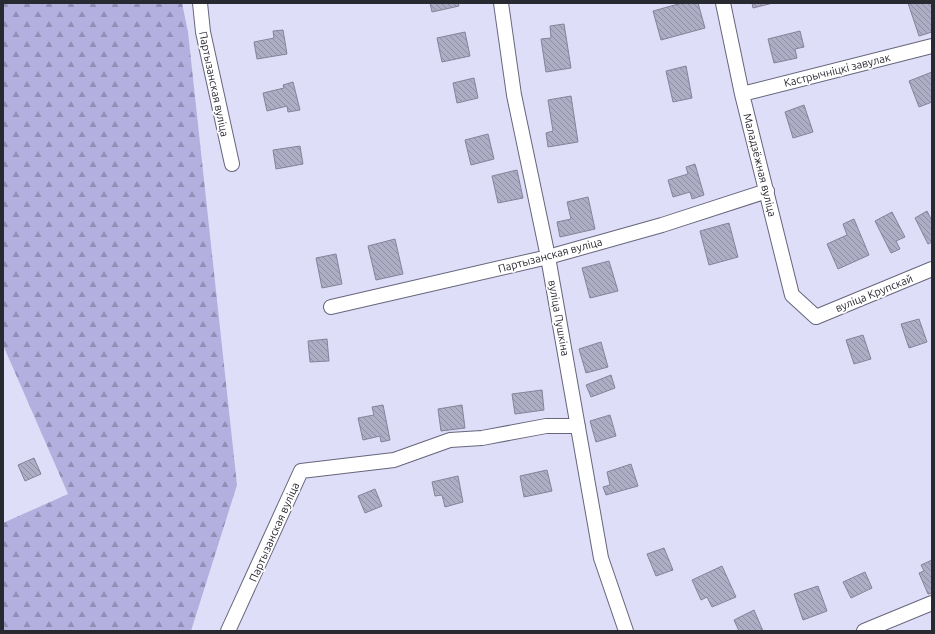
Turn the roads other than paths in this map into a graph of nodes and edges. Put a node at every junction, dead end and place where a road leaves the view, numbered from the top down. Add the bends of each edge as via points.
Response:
1 (200, 3) edge
2 (501, 3) edge
3 (723, 3) edge
4 (932, 46) edge
5 (742, 94) junction
6 (232, 164) dead end
7 (766, 191) junction
8 (548, 257) junction
9 (932, 269) edge
10 (331, 307) dead end
11 (816, 317) joint
12 (578, 426) junction
13 (932, 603) edge
14 (228, 631) edge
15 (626, 631) edge
16 (864, 631) edge

1 - 6 street, Партызанская вуліца via 203,32
2 - 8 street, вуліца Пушкіна via 514,95
3 - 5 street, Маладзёжная вуліца
4 - 5 street, Кастрычніцкі завулак
5 - 7 street, Маладзёжная вуліца
7 - 8 street, Партызанская вуліца via 662,225
7 - 11 street, Маладзёжная вуліца via 792,295
8 - 10 street, Партызанская вуліца
8 - 12 street, вуліца Пушкіна
9 - 11 street, вуліца Крупскай
12 - 14 street, Партызанская вуліца via 546,426 482,438 450,440 394,460 301,471
12 - 15 street, вуліца Пушкіна via 601,558
13 - 16 street

